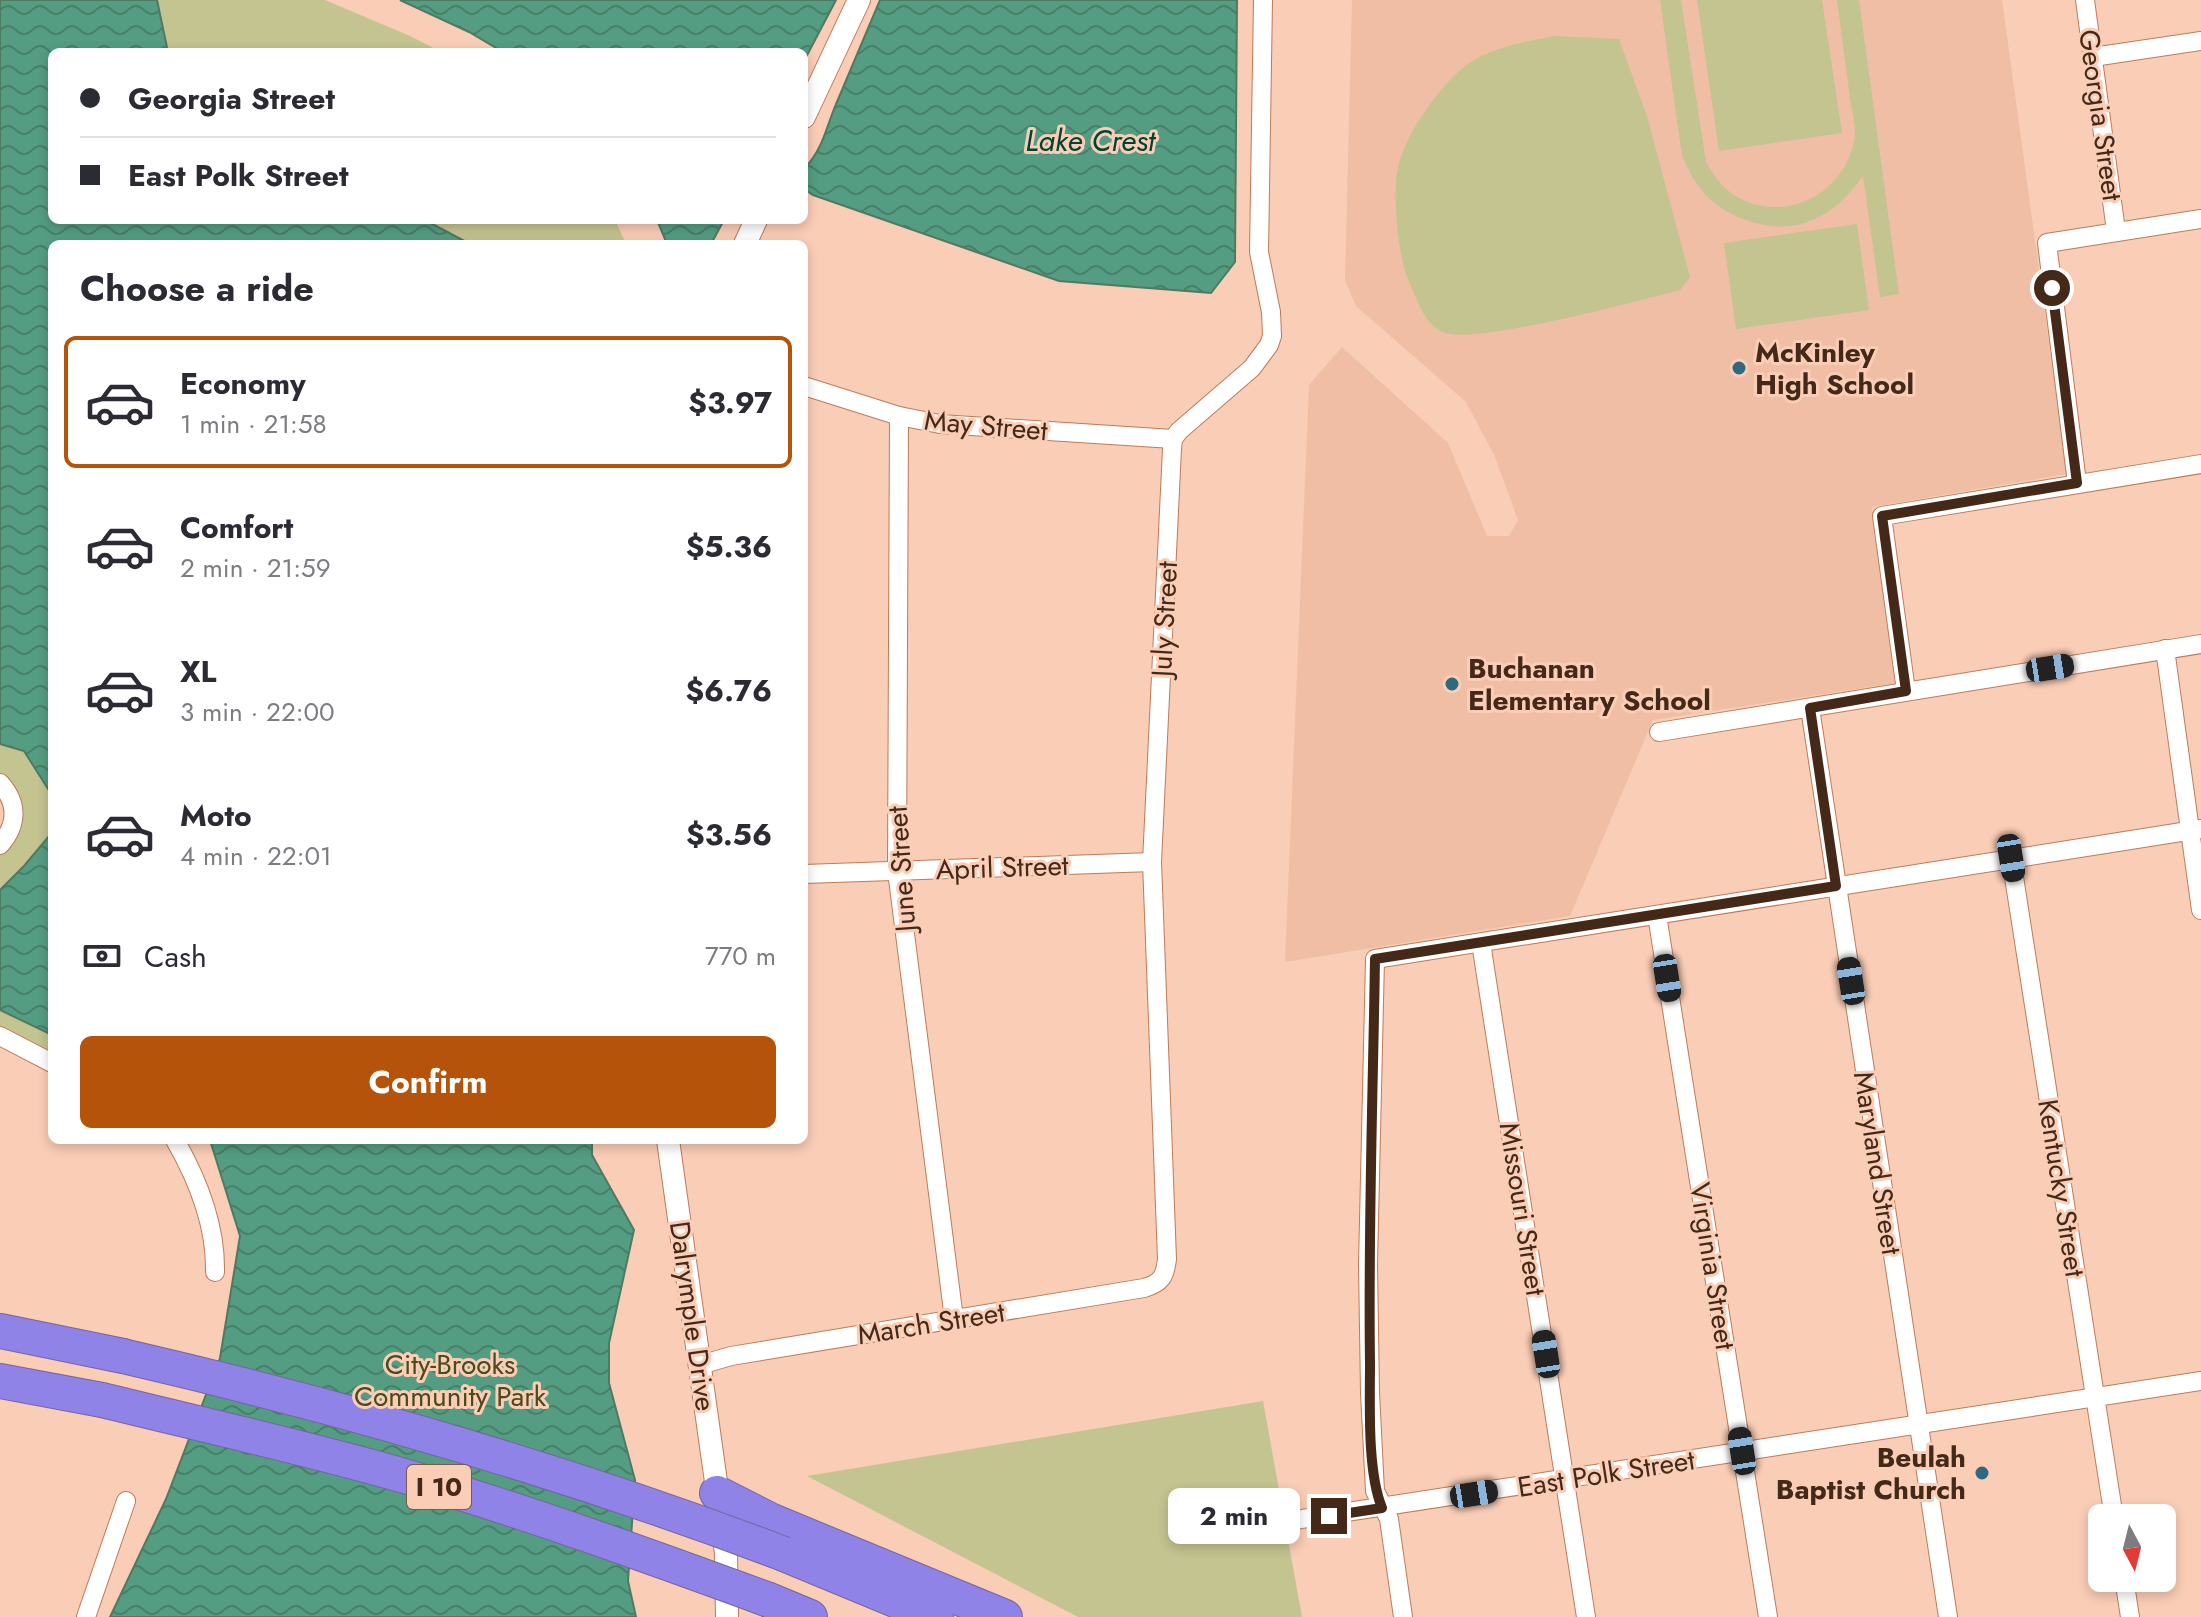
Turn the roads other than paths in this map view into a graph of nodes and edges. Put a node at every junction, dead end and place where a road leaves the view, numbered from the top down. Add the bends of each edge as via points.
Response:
1 (859, 0) edge
2 (1263, 0) edge
3 (2085, 0) edge
4 (2201, 41) edge
5 (2093, 57) junction
6 (808, 108) edge
7 (2201, 219) edge
8 (2116, 231) junction
9 (808, 387) edge
10 (899, 416) junction
11 (1173, 439) junction
12 (2201, 464) edge
13 (2077, 483) junction
14 (2201, 644) edge
15 (2165, 649) junction
16 (1906, 691) junction
17 (1810, 708) junction
18 (1659, 732) dead end
19 (0, 783) edge
20 (2195, 830) edge
21 (0, 845) edge
22 (2011, 858) junction
23 (1152, 862) junction
24 (897, 871) junction
25 (808, 874) edge
26 (1836, 886) junction
27 (2201, 910) edge
28 (1657, 915) junction
29 (1481, 943) junction
30 (0, 1036) edge
31 (48, 1061) edge
32 (177, 1144) edge
33 (669, 1144) edge
34 (215, 1272) dead end
35 (1162, 1280) joint
36 (954, 1319) junction
37 (0, 1331) edge
38 (700, 1365) junction
39 (0, 1381) edge
40 (2201, 1381) edge
41 (2095, 1398) junction
42 (1918, 1423) junction
43 (1742, 1451) junction
44 (1565, 1480) junction
45 (717, 1493) junction
46 (126, 1501) dead end
47 (2112, 1504) edge
48 (1382, 1508) junction
49 (1249, 1527) dead end
50 (2126, 1592) edge
51 (86, 1617) edge
52 (712, 1617) edge
53 (727, 1617) edge
54 (810, 1617) edge
55 (936, 1617) edge
56 (1005, 1617) edge
57 (1403, 1617) edge
58 (1586, 1617) edge
59 (1768, 1617) edge
60 (1948, 1617) edge
61 (2130, 1617) edge

1 - 6 street
2 - 11 street via 1259,252 1272,336 1252,368
3 - 5 street, Georgia Street
4 - 5 street
5 - 8 street, Georgia Street
7 - 8 street
8 - 13 street via 2047,243
9 - 10 street, May Street
10 - 11 street, May Street via 950,425
10 - 24 street, June Street
11 - 23 street, July Street
12 - 13 street
13 - 16 street via 1882,516
14 - 15 street
15 - 16 street
15 - 20 street
16 - 17 street
17 - 18 street
17 - 26 street, Maryland Street
19 - 21 street via 12,799 14,820
20 - 22 street
20 - 27 street
22 - 26 street
22 - 41 street, Kentucky Street
23 - 24 street, April Street
23 - 35 street, July Street via 1167,1259
24 - 25 street, April Street
24 - 36 street, June Street
26 - 28 street
26 - 42 street, Maryland Street
28 - 29 street
28 - 43 street, Virginia Street
29 - 44 street, Missouri Street
29 - 48 street via 1375,959 1369,1364 1375,1491
30 - 31 street
32 - 34 street via 202,1196
33 - 38 street, Dalrymple Drive
35 - 36 street, March Street via 1144,1288
36 - 38 street, March Street
37 - 55 highway, I 10, bridge via 300,1397 446,1439 597,1486
38 - 45 street, Dalrymple Drive
39 - 54 highway, I 10, bridge via 102,1400 419,1481 662,1560
40 - 41 street, East Polk Street
41 - 42 street, East Polk Street
41 - 47 street, Kentucky Street
42 - 43 street, East Polk Street
42 - 60 street, Maryland Street
43 - 44 street, East Polk Street
43 - 59 street, Virginia Street
44 - 48 street, East Polk Street
44 - 58 street, Missouri Street
45 - 52 street, Dalrymple Drive
45 - 53 street, Dalrymple Drive via 726,1553
45 - 56 highway
46 - 51 street
48 - 49 street, East Polk Street
48 - 57 street via 1389,1519
50 - 61 street

